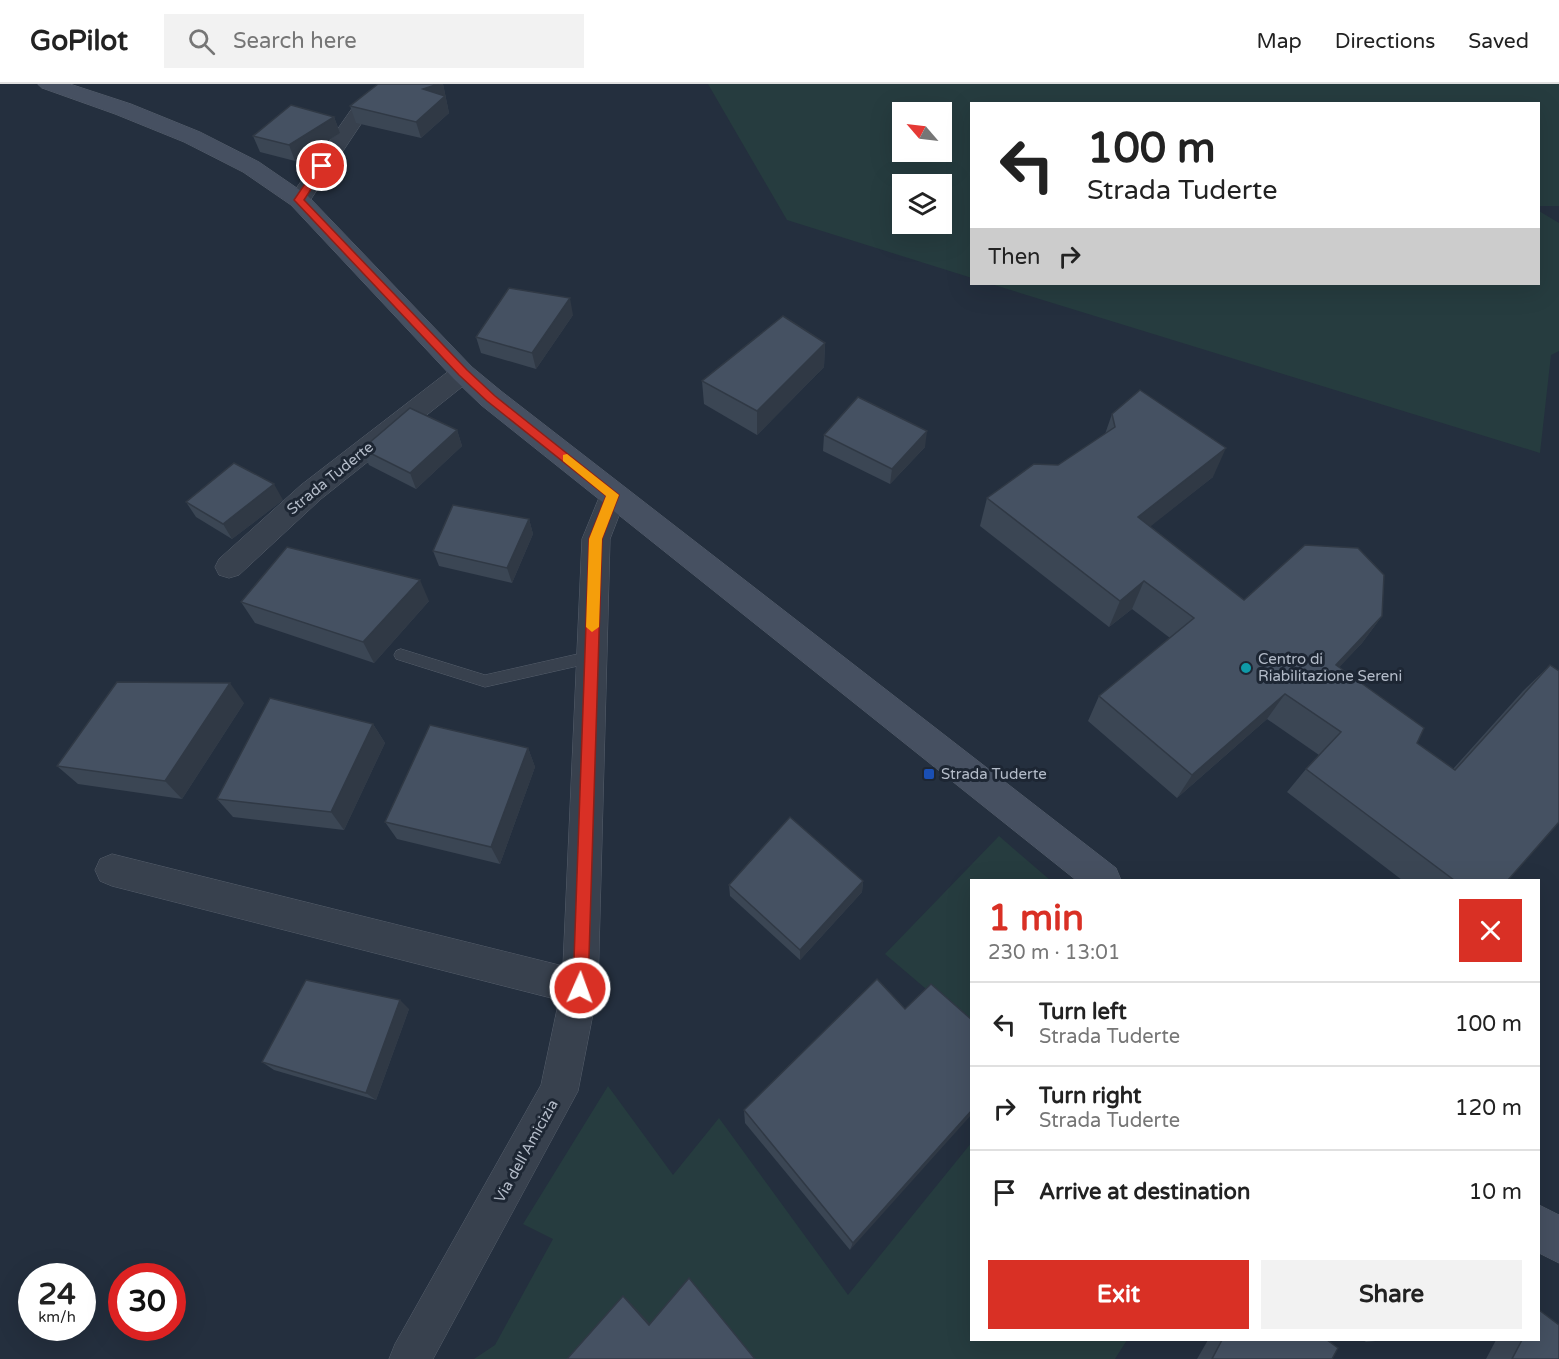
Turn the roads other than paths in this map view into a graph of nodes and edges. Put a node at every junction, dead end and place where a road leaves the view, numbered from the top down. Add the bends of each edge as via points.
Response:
1 (49, 84) edge
2 (394, 84) edge
3 (375, 92) edge
4 (299, 200) junction
5 (463, 373) junction
6 (613, 495) junction
7 (229, 567) dead end
8 (401, 655) dead end
9 (591, 657) junction
10 (112, 870) dead end
11 (1102, 879) edge
12 (580, 988) junction
13 (1540, 1227) edge
14 (1559, 1242) edge
15 (410, 1359) edge

1 - 4 main road via 192,137 251,167
2 - 3 street
3 - 4 street
4 - 5 main road
5 - 6 main road
5 - 7 street, Strada Tuderte via 310,492
6 - 9 street, Via dell'Amicizia via 596,539
6 - 11 main road
8 - 9 lane via 485,681
9 - 12 street, Via dell'Amicizia
10 - 12 street
12 - 15 street, Via dell'Amicizia via 559,1091
13 - 14 main road

